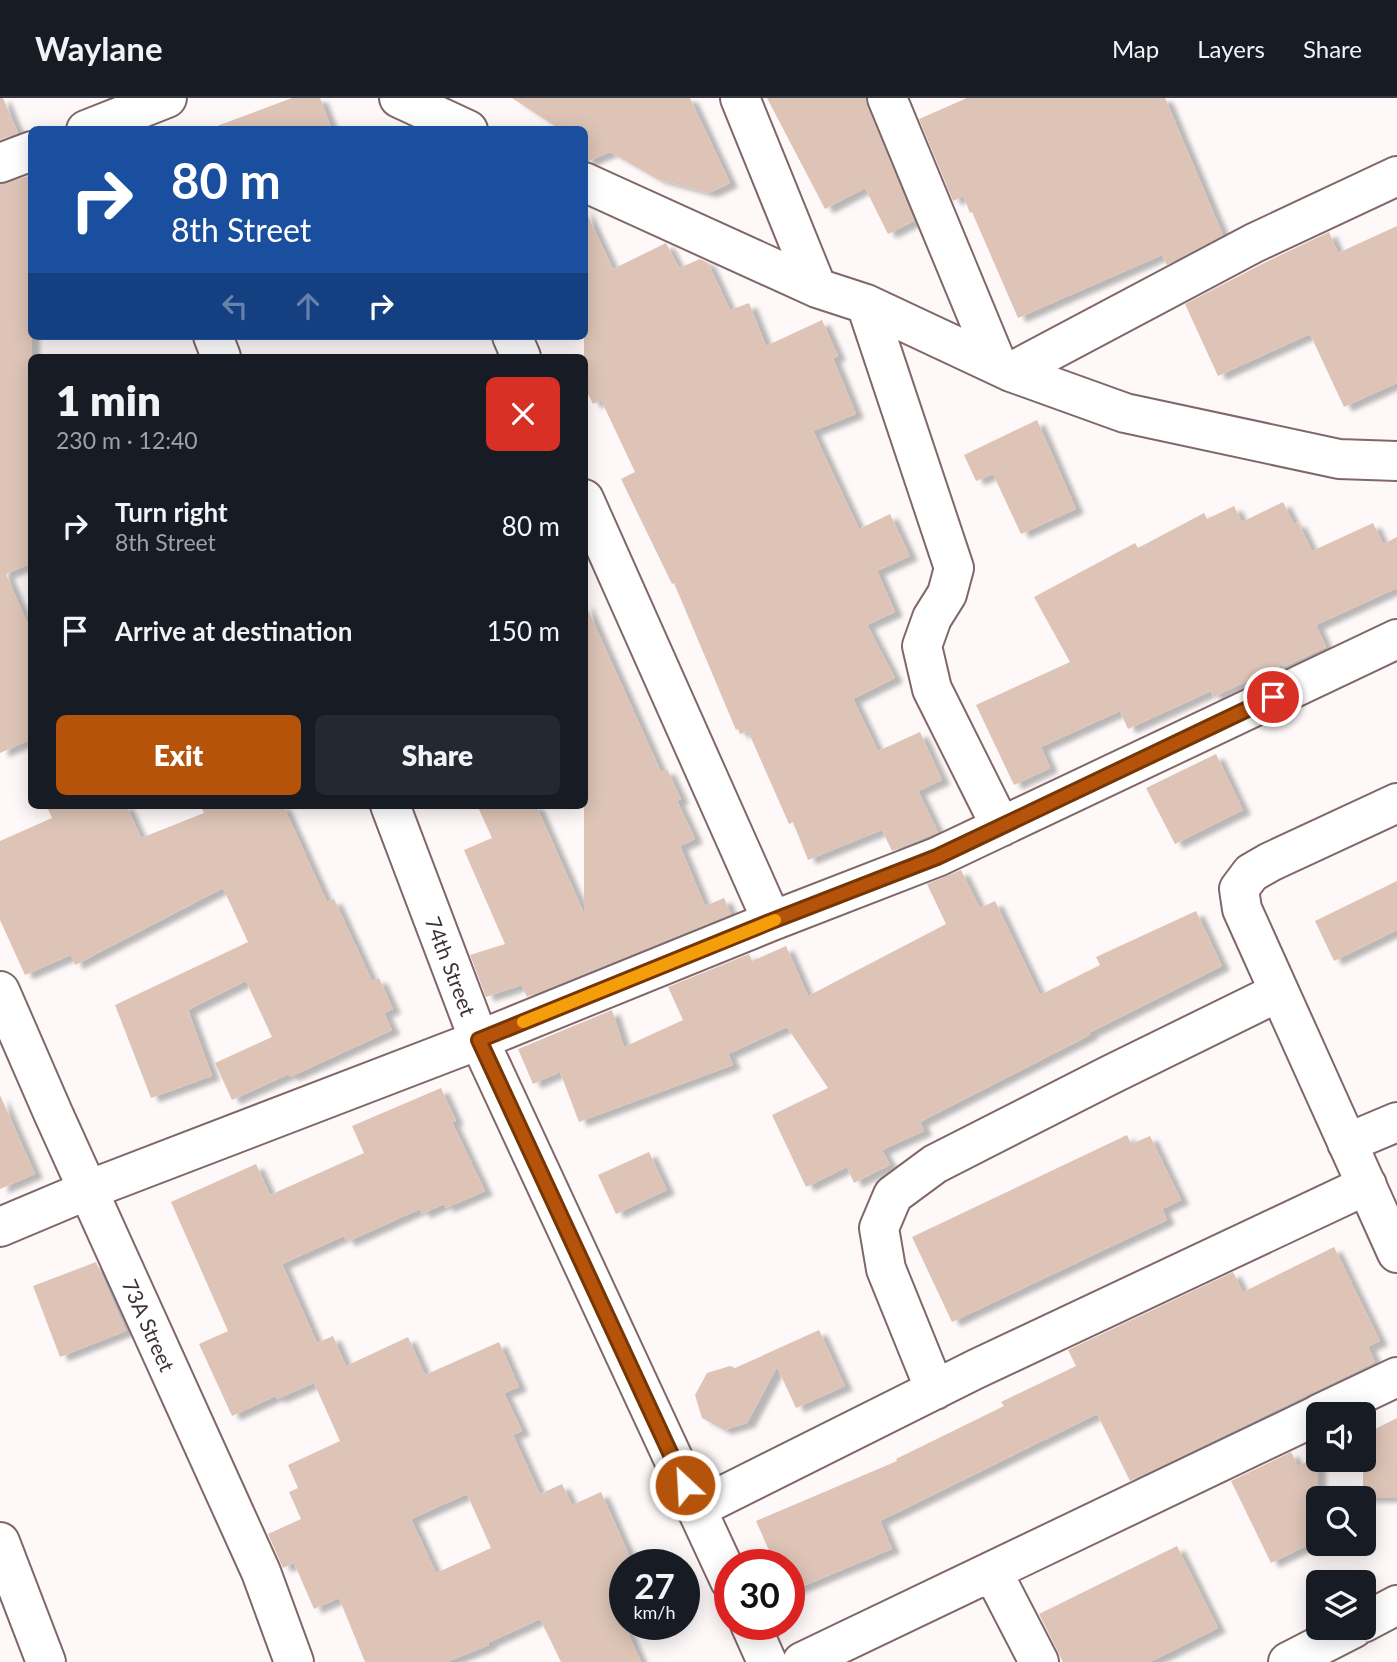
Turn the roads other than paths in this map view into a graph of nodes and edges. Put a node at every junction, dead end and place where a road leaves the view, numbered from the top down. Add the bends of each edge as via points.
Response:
1 (167, 98) edge
2 (740, 98) edge
3 (887, 98) edge
4 (409, 110) edge
5 (129, 113) edge
6 (96, 126) edge
7 (456, 126) edge
8 (28, 152) edge
9 (0, 163) edge
10 (1397, 176) edge
11 (588, 184) edge
12 (817, 288) junction
13 (866, 304) junction
14 (1004, 368) junction
15 (1397, 461) edge
16 (588, 508) edge
17 (1397, 639) edge
18 (1397, 803) edge
19 (392, 809) edge
20 (1001, 827) junction
21 (772, 921) junction
22 (0, 991) edge
23 (1279, 992) junction
24 (479, 1040) junction
25 (1397, 1122) edge
26 (1347, 1143) junction
27 (1367, 1185) junction
28 (88, 1190) junction
29 (0, 1227) edge
30 (1397, 1253) edge
31 (1397, 1377) edge
32 (935, 1390) junction
33 (1344, 1402) edge
34 (1306, 1420) edge
35 (696, 1509) junction
36 (0, 1542) edge
37 (715, 1549) edge
38 (992, 1571) junction
39 (1397, 1605) edge
40 (1376, 1616) edge
41 (757, 1640) edge
42 (1331, 1640) edge
43 (46, 1662) edge
44 (294, 1662) edge
45 (767, 1662) edge
46 (802, 1662) edge
47 (1039, 1662) edge
48 (1288, 1662) edge

1 - 5 street
2 - 12 street
3 - 14 street
4 - 7 street
5 - 6 street
8 - 9 street
10 - 14 street
11 - 12 street
12 - 13 street
13 - 14 street
13 - 20 street via 954,568 922,646 932,689
14 - 15 street via 1125,413 1339,459
16 - 21 street
17 - 20 street
18 - 23 street via 1270,862 1251,873 1239,889 1242,909
19 - 24 street, 74th Street
20 - 21 street
21 - 24 street
22 - 28 street, 73A Street
23 - 26 street
23 - 32 street via 935,1164 893,1195 879,1228 886,1269
24 - 28 street
24 - 35 street, 74th Street
25 - 26 street
26 - 27 street
27 - 30 street
27 - 32 street
28 - 29 street
28 - 44 street, 73A Street via 261,1572
31 - 33 street
32 - 35 street
34 - 38 street
35 - 37 street, 74th Street
36 - 43 street
38 - 46 street
38 - 47 street
39 - 40 street
41 - 45 street
42 - 48 street

